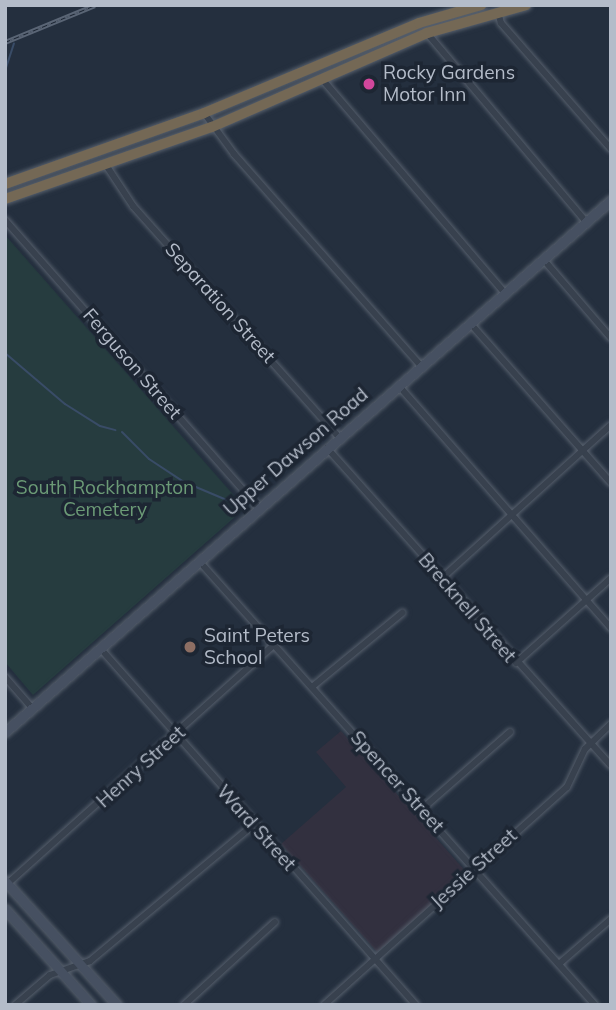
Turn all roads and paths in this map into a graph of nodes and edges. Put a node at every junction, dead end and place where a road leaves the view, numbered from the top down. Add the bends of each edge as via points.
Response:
1 (481, 5) edge
2 (526, 5) edge
3 (498, 12) junction
4 (427, 33) junction
5 (322, 79) junction
6 (204, 113) junction
7 (212, 127) junction
8 (611, 149) edge
9 (106, 165) junction
10 (5, 184) edge
11 (5, 199) edge
12 (611, 200) edge
13 (5, 220) edge
14 (586, 222) junction
15 (543, 259) junction
16 (505, 293) junction
17 (470, 323) junction
18 (611, 338) edge
19 (421, 366) junction
20 (399, 386) junction
21 (611, 425) edge
22 (339, 437) junction
23 (327, 447) junction
24 (583, 452) junction
25 (611, 483) edge
26 (259, 508) junction
27 (514, 516) junction
28 (199, 561) junction
29 (611, 578) edge
30 (441, 579) junction
31 (586, 600) junction
32 (402, 613) dead end
33 (611, 628) edge
34 (274, 645) junction
35 (100, 649) junction
36 (516, 663) junction
37 (5, 677) edge
38 (312, 687) junction
39 (33, 708) junction
40 (611, 724) edge
41 (5, 732) edge
42 (510, 732) dead end
43 (175, 736) junction
44 (590, 743) junction
45 (611, 766) edge
46 (422, 810) junction
47 (253, 825) junction
48 (474, 869) junction
49 (6, 884) edge
50 (5, 909) edge
51 (611, 919) edge
52 (275, 922) dead end
53 (376, 959) junction
54 (559, 964) junction
55 (82, 966) junction
56 (62, 972) junction
57 (15, 1005) edge
58 (91, 1005) edge
59 (117, 1005) edge
60 (184, 1005) edge
61 (324, 1005) edge
62 (416, 1005) edge
63 (595, 1005) edge

1 - 6 highway via 419,23
2 - 3 highway
3 - 4 highway
3 - 8 street via 501,23
4 - 5 highway
4 - 14 street
5 - 7 highway
5 - 16 street
6 - 7 street
6 - 10 highway
7 - 9 highway
7 - 19 street
9 - 11 highway
9 - 22 street, Separation Street via 133,206
12 - 14 street, Upper Dawson Road
13 - 26 street, Ferguson Street
14 - 15 street, Upper Dawson Road
15 - 16 street, Upper Dawson Road
15 - 18 street
16 - 17 street, Upper Dawson Road
17 - 19 street, Upper Dawson Road
17 - 24 street
19 - 20 street, Upper Dawson Road
20 - 22 street, Upper Dawson Road
20 - 27 street
21 - 24 street
22 - 23 street, Upper Dawson Road
23 - 26 street, Upper Dawson Road
23 - 30 street, Brecknell Street
24 - 25 street
24 - 27 street
26 - 28 street, Upper Dawson Road
27 - 30 street
27 - 31 street
28 - 34 street, Spencer Street
28 - 35 street, Upper Dawson Road
29 - 31 street
30 - 36 street, Brecknell Street
31 - 33 street
31 - 36 street
32 - 38 street
34 - 38 street, Spencer Street
34 - 43 street, Henry Street
35 - 39 street, Upper Dawson Road
35 - 43 street, Ward Street
36 - 44 street, Brecknell Street
37 - 39 street
38 - 46 street, Spencer Street
39 - 41 street, Upper Dawson Road
40 - 44 street, Jessie Street
42 - 46 street
43 - 47 street, Ward Street
43 - 49 street, Henry Street
44 - 45 street, Brecknell Street
44 - 48 street, Jessie Street via 567,788
46 - 48 street, Spencer Street
47 - 53 street, Ward Street
47 - 55 street
48 - 53 street, Jessie Street
48 - 54 street, Spencer Street
49 - 55 street
50 - 56 street
51 - 54 street
52 - 60 street
53 - 61 street, Jessie Street
53 - 62 street, Ward Street
54 - 63 street, Spencer Street
55 - 56 street
55 - 59 street
56 - 57 street via 50,975
56 - 58 street

